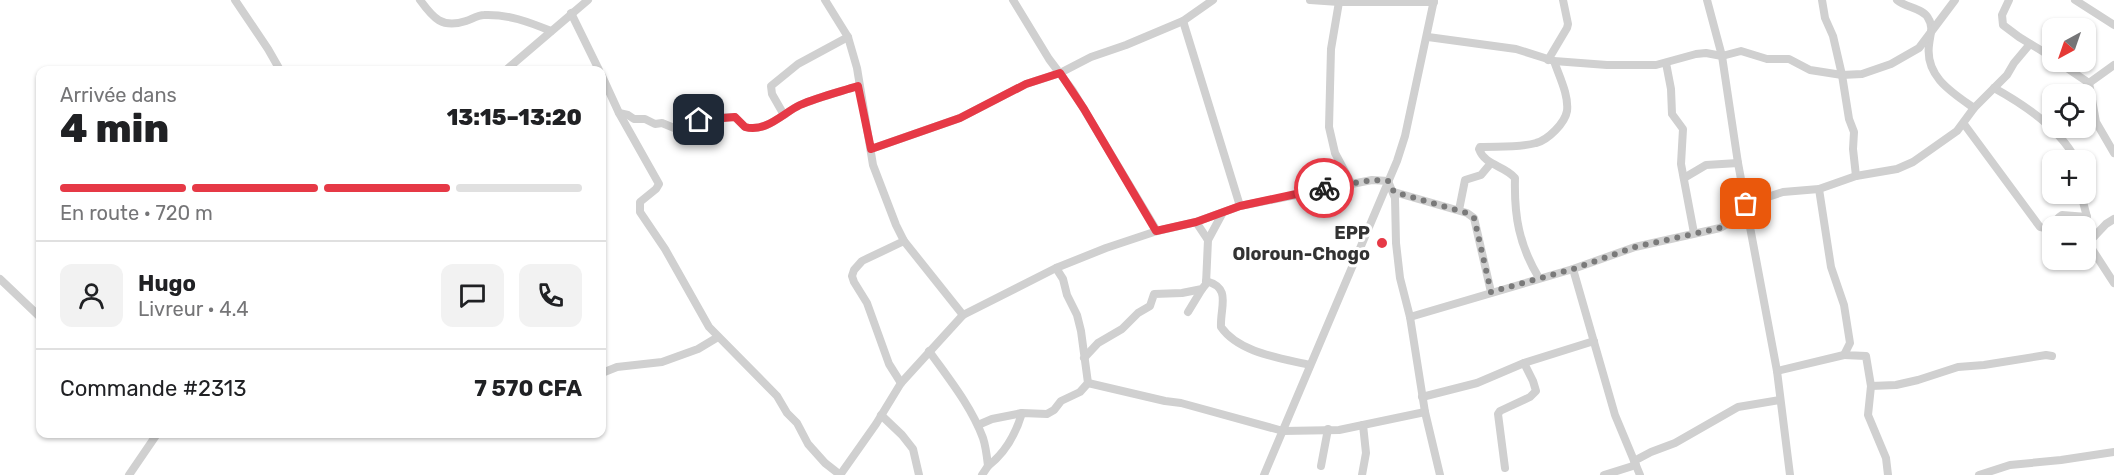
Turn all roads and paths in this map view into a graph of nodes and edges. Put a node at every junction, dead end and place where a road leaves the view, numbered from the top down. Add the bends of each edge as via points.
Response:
1 (235, 0) edge
2 (420, 0) edge
3 (588, 0) edge
4 (825, 0) edge
5 (1013, 0) edge
6 (1213, 0) edge
7 (1310, 0) edge
8 (1375, 0) edge
9 (1563, 0) edge
10 (1707, 0) edge
11 (1822, 0) edge
12 (1897, 0) edge
13 (1955, 0) edge
14 (2009, 0) edge
15 (2075, 0) edge
16 (1434, 1) edge
17 (1339, 2) junction
18 (571, 14) junction
19 (1183, 21) junction
20 (2114, 25) edge
21 (1932, 28) junction
22 (551, 32) junction
23 (848, 37) junction
24 (1428, 37) junction
25 (2030, 44) junction
26 (2042, 51) edge
27 (1722, 56) junction
28 (1551, 61) junction
29 (1666, 63) junction
30 (2114, 65) edge
31 (278, 66) edge
32 (511, 66) edge
33 (597, 66) edge
34 (2074, 72) edge
35 (1060, 73) junction
36 (1842, 75) junction
37 (2089, 82) joint
38 (606, 85) edge
39 (858, 86) junction
40 (1994, 88) junction
41 (1974, 108) junction
42 (619, 113) junction
43 (784, 115) junction
44 (2042, 118) edge
45 (2096, 122) edge
46 (1964, 124) junction
47 (871, 149) junction
48 (2114, 153) edge
49 (1491, 163) junction
50 (1738, 163) junction
51 (1857, 177) junction
52 (1684, 178) junction
53 (1388, 181) junction
54 (1351, 183) junction
55 (1819, 189) junction
56 (1394, 192) junction
57 (1746, 204) junction
58 (1240, 206) junction
59 (1459, 210) junction
60 (1222, 214) junction
61 (2114, 219) edge
62 (1196, 222) junction
63 (2042, 228) edge
64 (1156, 231) junction
65 (1694, 233) junction
66 (2096, 235) edge
67 (1208, 240) junction
68 (904, 241) junction
69 (2096, 256) edge
70 (1056, 268) junction
71 (1573, 269) junction
72 (1539, 278) junction
73 (0, 279) edge
74 (2114, 284) edge
75 (1204, 285) junction
76 (1491, 292) junction
77 (1188, 312) dead end
78 (36, 313) edge
79 (963, 315) junction
80 (1410, 317) junction
81 (718, 337) junction
82 (1594, 341) junction
83 (929, 351) junction
84 (1844, 355) junction
85 (2052, 356) dead end
86 (1084, 358) junction
87 (1524, 363) junction
88 (1310, 365) junction
89 (1777, 371) junction
90 (606, 372) edge
91 (901, 383) junction
92 (1088, 383) junction
93 (1871, 386) junction
94 (1422, 397) junction
95 (1780, 400) junction
96 (1425, 412) junction
97 (1022, 413) junction
98 (881, 415) junction
99 (978, 425) junction
100 (1363, 425) junction
101 (1328, 429) junction
102 (1283, 431) junction
103 (154, 438) edge
104 (2114, 452) edge
105 (1635, 463) junction
106 (988, 466) junction
107 (1322, 466) dead end
108 (1505, 468) dead end
109 (129, 475) edge
110 (839, 475) edge
111 (920, 475) edge
112 (982, 475) edge
113 (1264, 475) edge
114 (1362, 475) edge
115 (1440, 475) edge
116 (1604, 475) edge
117 (1640, 475) edge
118 (1790, 475) edge
119 (1888, 475) edge
120 (1979, 475) edge

1 - 31 street
2 - 22 street via 432,16 447,23 484,15 512,16
3 - 18 street
4 - 23 street
5 - 35 street
6 - 19 street
7 - 17 street
8 - 16 street
8 - 17 street
9 - 28 street via 1568,24
10 - 27 street
11 - 36 street
12 - 21 street via 1926,15
13 - 21 street
14 - 25 street via 2002,15 2003,25
15 - 20 street
16 - 24 street
17 - 54 street via 1331,49 1329,127 1335,153
18 - 22 street
18 - 33 street
19 - 35 street
19 - 58 street
21 - 36 street via 1919,48 1892,64 1862,74
21 - 41 street via 1928,55 1931,70 1942,85
22 - 32 street
23 - 39 street
23 - 43 street via 798,64 772,85 772,94
24 - 28 street via 1516,49
24 - 53 street via 1405,136
25 - 26 street
25 - 40 street
27 - 29 street via 1706,53
27 - 36 street via 1748,52
27 - 50 street
28 - 29 street via 1607,65
28 - 49 street via 1566,95 1564,118 1557,129 1535,143 1480,147 1482,156
29 - 52 street via 1672,114 1683,129
30 - 37 street
34 - 37 street
35 - 47 street via 1026,84 960,118
35 - 64 street
36 - 51 street via 1854,132 1852,149
38 - 42 street
39 - 43 street via 800,105
39 - 47 street
40 - 41 street
40 - 44 street
41 - 46 street
42 - 43 street via 679,130 706,118 730,117 750,129
42 - 81 street via 659,184 640,202 640,212
45 - 48 street
46 - 51 street via 1913,162
46 - 63 street
47 - 68 street via 873,165
49 - 59 street via 1481,176 1465,180
49 - 72 street via 1515,177 1517,226 1527,258
50 - 52 street via 1706,165
50 - 57 street
51 - 55 street
52 - 65 street
53 - 54 street
53 - 56 street
53 - 88 street
54 - 58 street
55 - 57 street via 1783,192
55 - 84 street via 1831,267 1844,305 1850,343
56 - 59 street
56 - 80 street via 1395,243
57 - 65 street via 1729,223
57 - 89 street
58 - 60 street
59 - 76 street via 1474,218
60 - 62 street
60 - 67 street
61 - 66 street
62 - 64 street
62 - 67 street
64 - 70 street
65 - 71 street via 1635,247
67 - 75 street
68 - 79 street
68 - 91 street via 862,261 852,276
69 - 74 street
70 - 79 street
70 - 86 street via 1079,322
71 - 72 street
71 - 82 street
72 - 76 street
73 - 78 street
75 - 77 street
75 - 86 street via 1182,293 1154,294 1150,306 1098,343
75 - 88 street via 1217,284 1222,291 1221,327 1230,338 1261,354
76 - 80 street
79 - 83 street
80 - 94 street
81 - 90 street via 662,362
81 - 110 street via 777,396 808,444
82 - 87 street
82 - 105 street
83 - 91 street
83 - 99 street
84 - 89 street
84 - 93 street via 1866,356
85 - 93 street via 1958,367 1896,385
86 - 92 street
87 - 94 street via 1477,383
87 - 108 street via 1536,391 1498,414
88 - 102 street
89 - 95 street
91 - 98 street
92 - 97 street via 1047,414
92 - 102 street
93 - 119 street via 1868,415 1887,458
94 - 96 street
95 - 105 street via 1738,407
95 - 118 street
96 - 100 street
96 - 115 street
97 - 99 street
97 - 106 street via 1014,434
98 - 110 street
98 - 111 street via 913,449
99 - 106 street
100 - 101 street
100 - 114 street via 1366,453
101 - 102 street
101 - 107 street
102 - 113 street
103 - 109 street
104 - 120 street via 2010,465
105 - 116 street
105 - 117 street
106 - 112 street

